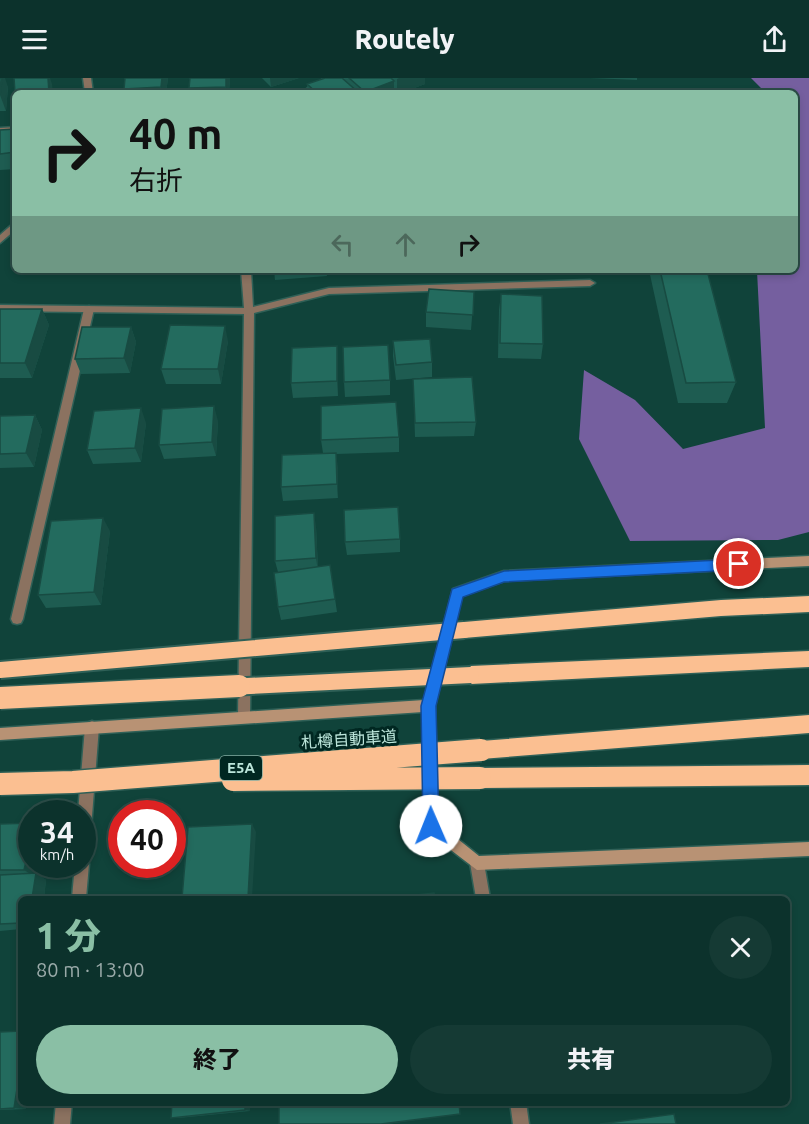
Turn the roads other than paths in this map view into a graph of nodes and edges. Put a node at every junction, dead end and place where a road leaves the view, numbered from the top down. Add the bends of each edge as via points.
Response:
1 (331, 78) edge
2 (309, 90) edge
3 (12, 228) edge
4 (0, 240) edge
5 (246, 273) edge
6 (590, 283) dead end
7 (0, 308) edge
8 (88, 309) junction
9 (249, 311) junction
10 (809, 561) edge
11 (809, 604) edge
12 (17, 619) dead end
13 (809, 659) edge
14 (0, 670) edge
15 (0, 698) edge
16 (429, 706) junction
17 (244, 716) junction
18 (809, 724) edge
19 (92, 727) junction
20 (0, 734) edge
21 (809, 775) edge
22 (73, 782) junction
23 (0, 784) edge
24 (86, 800) edge
25 (809, 849) edge
26 (477, 863) junction
27 (81, 878) edge
28 (79, 896) edge
29 (483, 896) edge
30 (64, 1106) edge
31 (519, 1106) edge
32 (62, 1124) edge
33 (521, 1124) edge

1 - 2 street
3 - 4 street
5 - 9 street
6 - 9 street via 329,291
7 - 8 street
8 - 9 street
8 - 12 street
9 - 17 street
10 - 16 street via 504,576 457,593
11 - 14 highway, bridge via 721,608
13 - 15 highway, bridge
16 - 17 street
16 - 26 street via 431,826
17 - 19 street
18 - 22 highway, 札樽自動車道 / E5A, bridge
19 - 20 street
19 - 24 street
21 - 22 highway, bridge
22 - 23 highway, 札樽自動車道 / E5A, bridge
25 - 26 street
26 - 29 street
27 - 28 street
30 - 32 street
31 - 33 street

